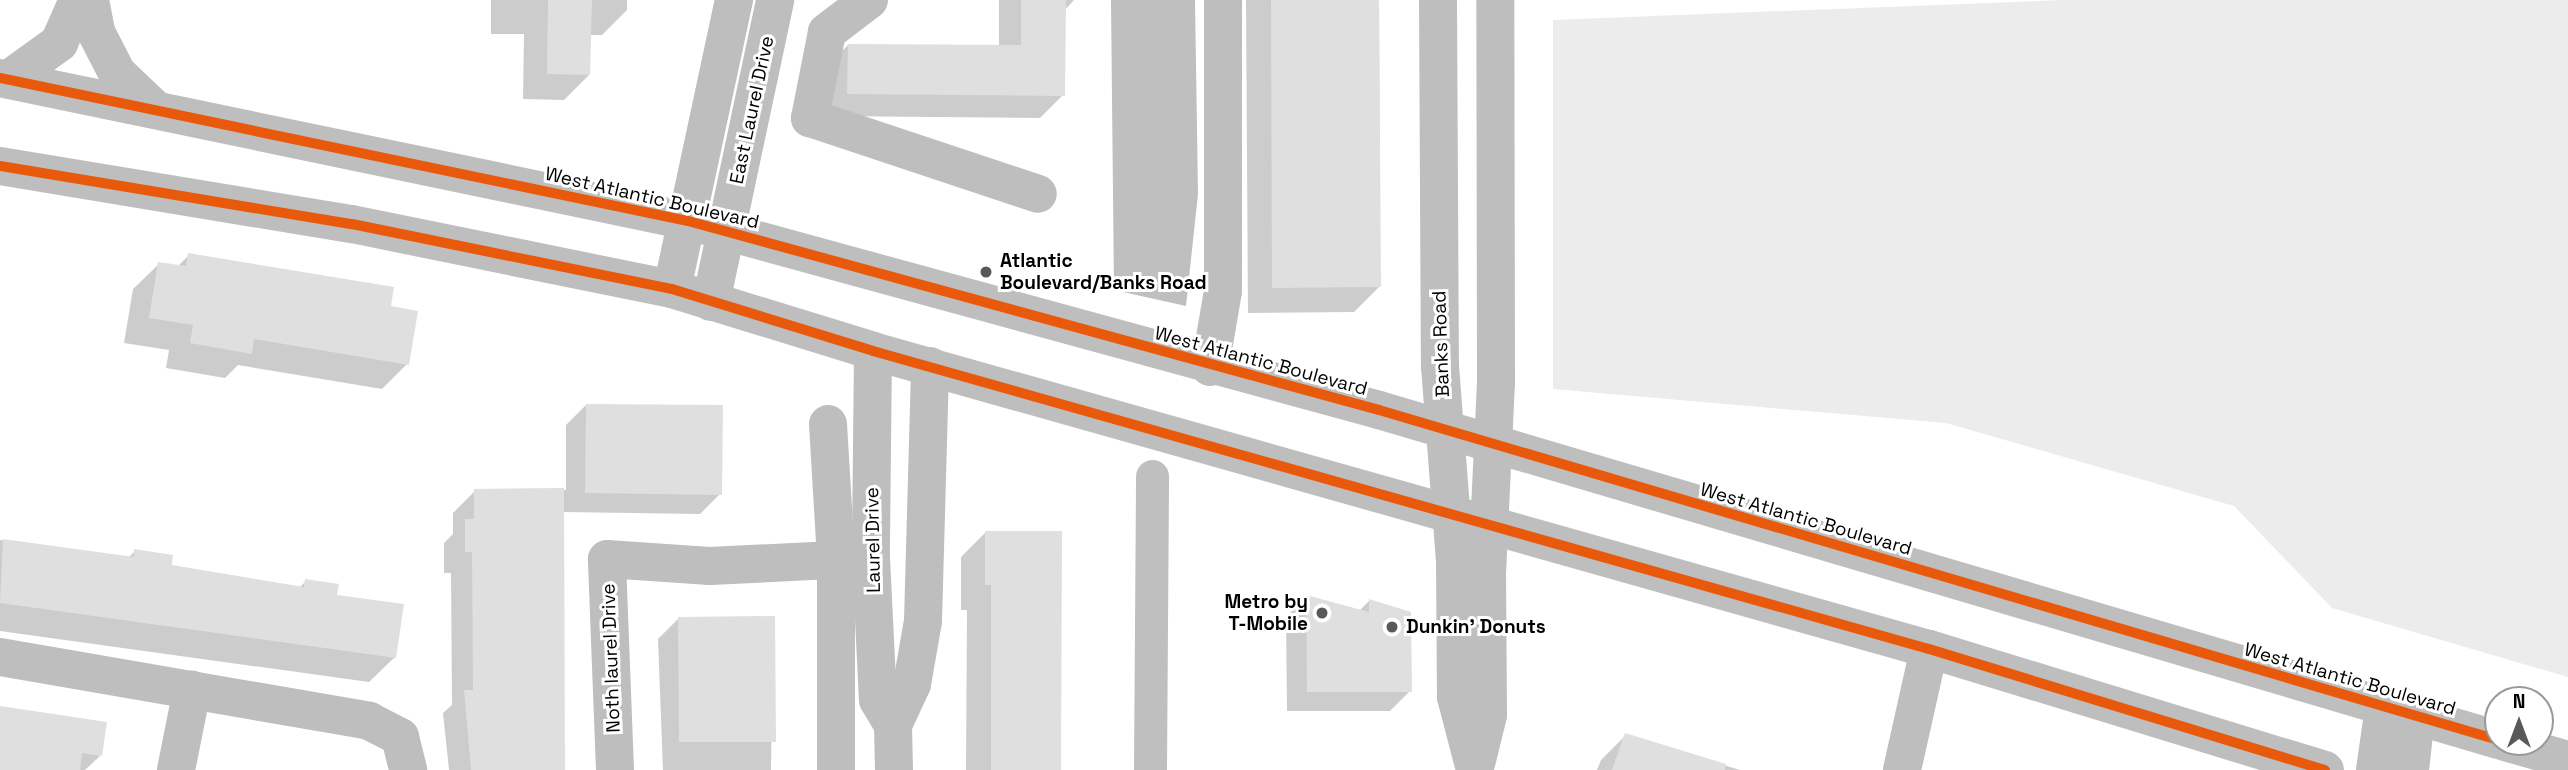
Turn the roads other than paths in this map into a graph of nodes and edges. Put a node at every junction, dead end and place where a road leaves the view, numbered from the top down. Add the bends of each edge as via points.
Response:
1 (78, 0) edge
2 (90, 0) edge
3 (734, 0) edge
4 (775, 0) edge
5 (869, 0) edge
6 (1223, 0) edge
7 (1438, 0) edge
8 (1495, 0) edge
9 (5, 79) edge
10 (155, 109) junction
11 (0, 166) edge
12 (1038, 194) dead end
13 (688, 220) junction
14 (726, 231) junction
15 (672, 289) junction
16 (711, 302) junction
17 (873, 351) junction
18 (930, 366) junction
19 (1210, 367) junction
20 (828, 424) dead end
21 (1445, 430) junction
22 (1493, 444) junction
23 (1451, 513) junction
24 (1490, 525) junction
25 (854, 558) junction
26 (1929, 649) junction
27 (0, 657) edge
28 (192, 690) junction
29 (2400, 712) junction
30 (892, 725) junction
31 (2484, 736) edge
32 (176, 770) edge
33 (408, 770) edge
34 (615, 770) edge
35 (836, 770) edge
36 (894, 770) edge
37 (1474, 770) edge
38 (1902, 770) edge
39 (2325, 770) edge
40 (2375, 770) edge
41 (2410, 770) edge

1 - 9 main road via 60,43
2 - 10 main road via 96,32 117,73
3 - 13 main road, East Laurel Drive
4 - 14 main road, East Laurel Drive
5 - 12 main road via 827,32 810,118
6 - 19 main road via 1223,291
7 - 21 main road, Banks Road via 1440,366
8 - 22 main road, Banks Road
9 - 10 main road, West Atlantic Boulevard
10 - 13 main road, West Atlantic Boulevard
11 - 15 main road via 352,224
13 - 14 main road, West Atlantic Boulevard
13 - 15 main road, East Laurel Drive
14 - 16 main road, East Laurel Drive
14 - 19 main road, West Atlantic Boulevard
15 - 16 main road
16 - 17 main road
17 - 18 main road
17 - 25 main road, Laurel Drive
18 - 23 main road
18 - 30 main road, Laurel Drive via 923,621 912,684
19 - 21 main road, West Atlantic Boulevard
20 - 25 main road
21 - 22 main road, West Atlantic Boulevard
21 - 23 main road, Banks Road
22 - 24 main road, Banks Road
22 - 29 main road, West Atlantic Boulevard
23 - 24 main road
23 - 37 main road, Banks Road via 1456,697
24 - 26 main road
24 - 37 main road, Banks Road via 1488,715
25 - 30 main road, Laurel Drive via 878,700
25 - 34 main road, Noth laurel Drive via 710,566 607,559
25 - 35 main road
26 - 38 main road
26 - 39 main road
27 - 28 main road
28 - 32 main road
28 - 33 main road via 369,722 400,737
29 - 31 main road, West Atlantic Boulevard
29 - 40 main road
29 - 41 main road
30 - 36 main road, Laurel Drive

